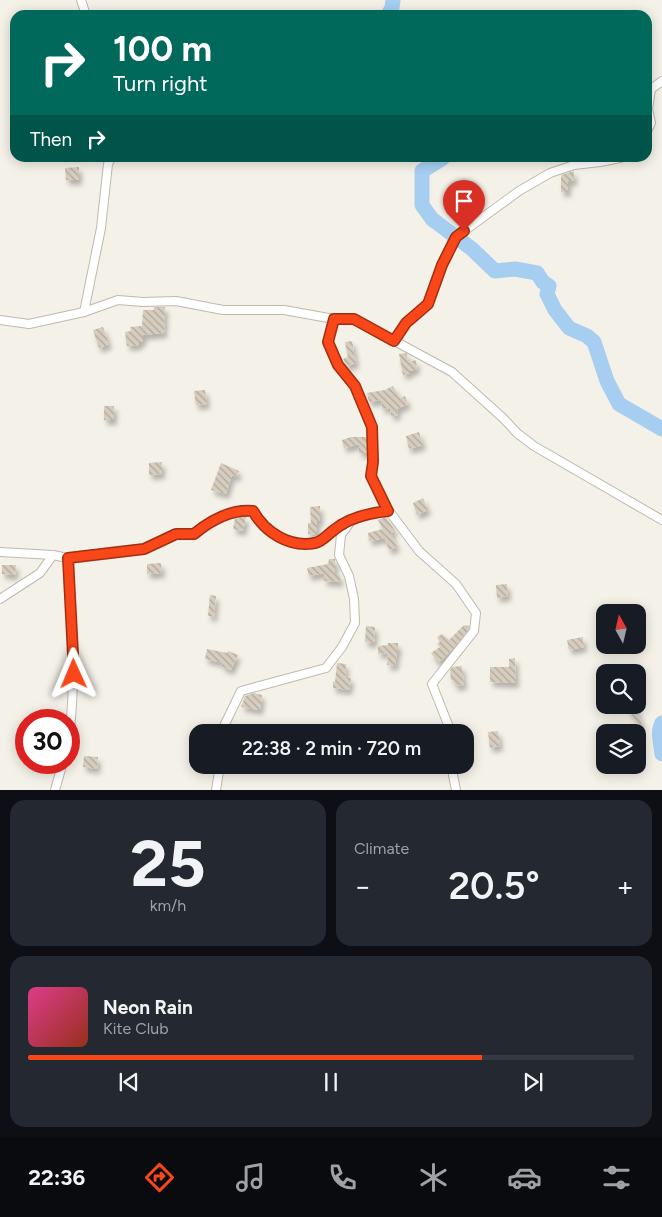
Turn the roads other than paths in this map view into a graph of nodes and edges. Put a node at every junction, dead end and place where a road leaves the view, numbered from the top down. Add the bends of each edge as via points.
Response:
1 (109, 162) edge
2 (600, 162) edge
3 (84, 312) junction
4 (334, 319) junction
5 (0, 320) edge
6 (394, 341) junction
7 (388, 511) junction
8 (352, 520) junction
9 (662, 520) edge
10 (0, 552) edge
11 (53, 555) junction
12 (68, 558) junction
13 (0, 599) edge
14 (73, 709) edge
15 (225, 724) edge
16 (448, 724) edge
17 (60, 774) edge
18 (219, 774) edge
19 (453, 774) edge
20 (55, 790) edge
21 (216, 790) edge
22 (456, 790) edge

1 - 3 street via 101,228
2 - 6 street via 574,165 550,173 519,190 456,237 428,304 406,323
3 - 4 street via 118,300 176,301 223,310 284,310
3 - 5 street via 28,324
4 - 6 street via 354,319
4 - 7 street via 328,342 338,365 355,386 372,427 371,476
6 - 9 street via 452,372 534,446
7 - 8 street
7 - 16 street via 419,551 456,584 476,613 474,631 432,684
8 - 12 street via 316,543 300,543 269,531 253,511 243,510 209,522 194,534 176,534 144,549
8 - 15 street via 342,534 339,555 349,576 355,623 342,647 326,668 241,691
10 - 11 street
11 - 12 street
11 - 13 street via 40,573
12 - 14 street via 74,659
17 - 20 street
18 - 21 street
19 - 22 street

